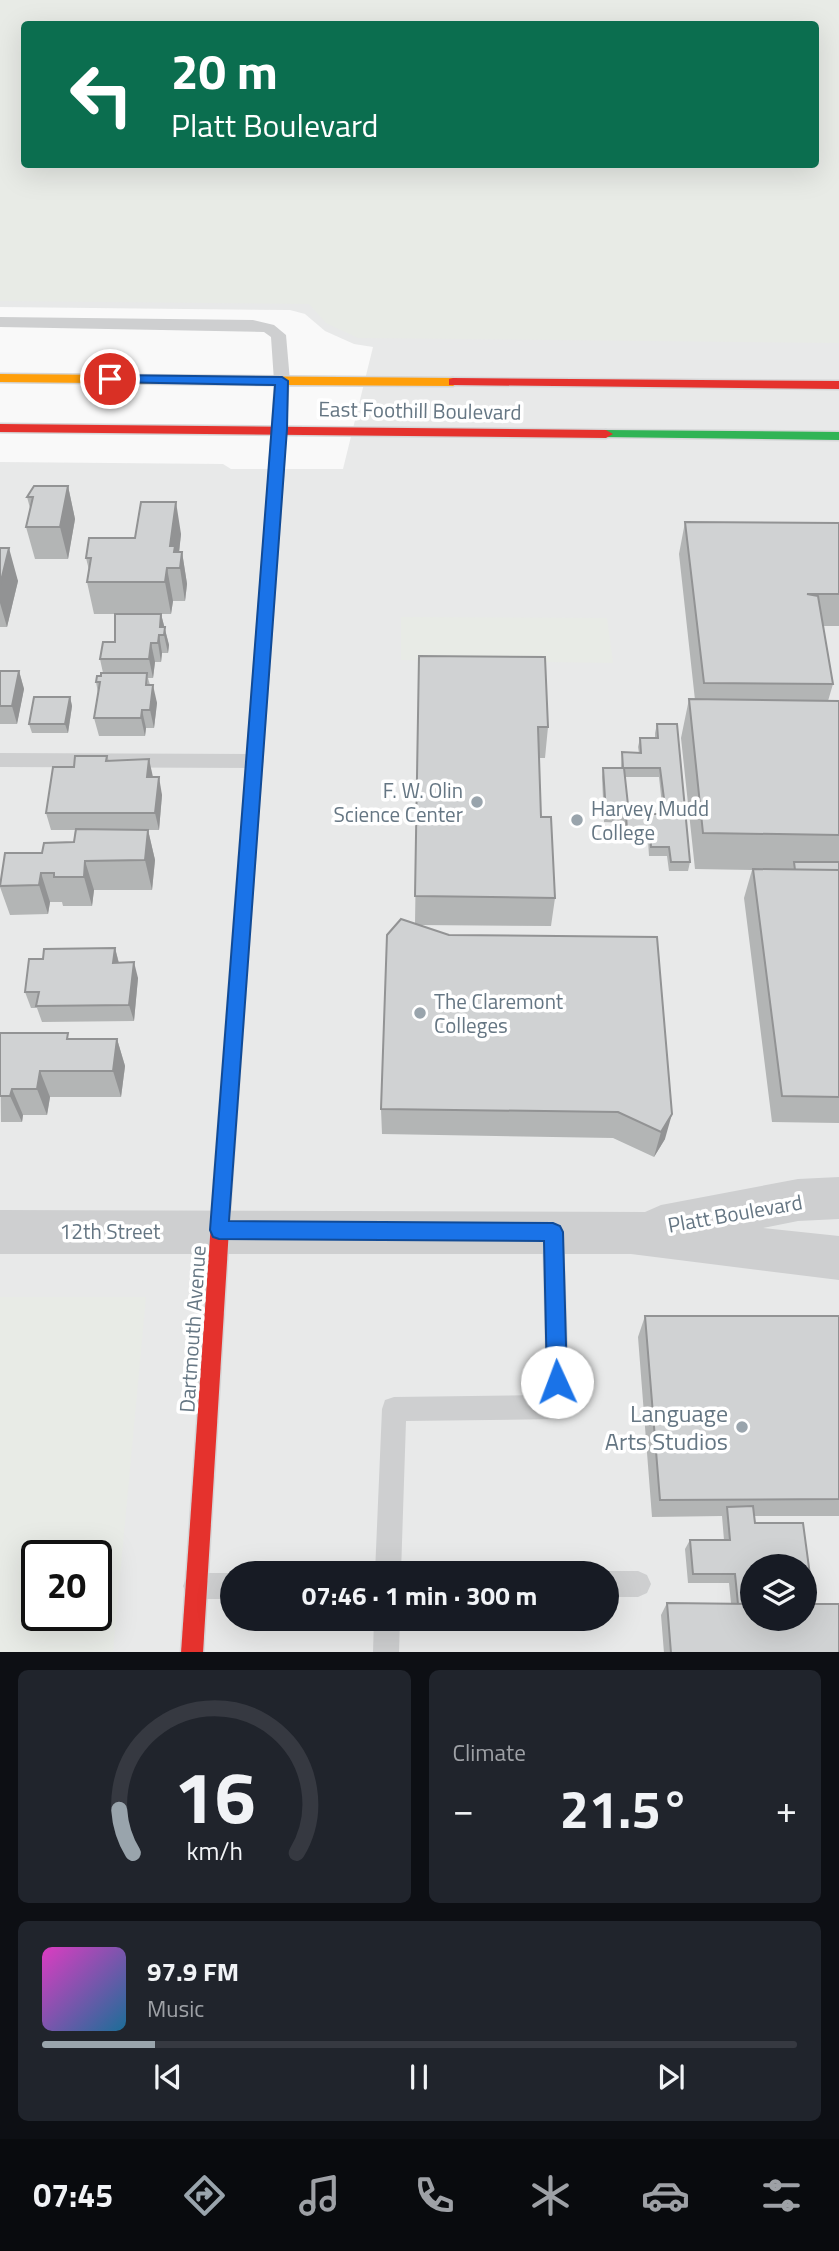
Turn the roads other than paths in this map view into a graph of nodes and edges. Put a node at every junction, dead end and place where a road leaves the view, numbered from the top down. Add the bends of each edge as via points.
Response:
1 (0, 322) edge
2 (0, 378) edge
3 (282, 381) junction
4 (839, 385) edge
5 (0, 428) edge
6 (281, 429) junction
7 (839, 436) edge
8 (0, 760) edge
9 (256, 761) junction
10 (839, 1198) edge
11 (219, 1230) junction
12 (0, 1232) edge
13 (553, 1232) junction
14 (631, 1232) junction
15 (839, 1258) edge
16 (388, 1561) edge
17 (619, 1584) edge
18 (638, 1584) dead end
19 (196, 1586) junction
20 (220, 1586) edge
21 (387, 1631) edge
22 (192, 1652) edge
23 (386, 1652) edge

1 - 3 lane via 269,328 278,335
2 - 3 main road, East Foothill Boulevard
3 - 4 main road, East Foothill Boulevard
3 - 6 main road, Dartmouth Avenue
5 - 6 main road, East Foothill Boulevard
6 - 7 main road, East Foothill Boulevard
6 - 9 main road, Dartmouth Avenue
8 - 9 lane
9 - 11 main road, Dartmouth Avenue
10 - 14 street, Platt Boulevard via 798,1200
11 - 12 street, 12th Street
11 - 13 street, Platt Boulevard
11 - 19 main road, Dartmouth Avenue
13 - 14 street, Platt Boulevard
13 - 16 lane via 558,1408 394,1409
14 - 15 street, Platt Boulevard
17 - 18 lane
19 - 20 lane
19 - 22 main road, Dartmouth Avenue
21 - 23 lane

